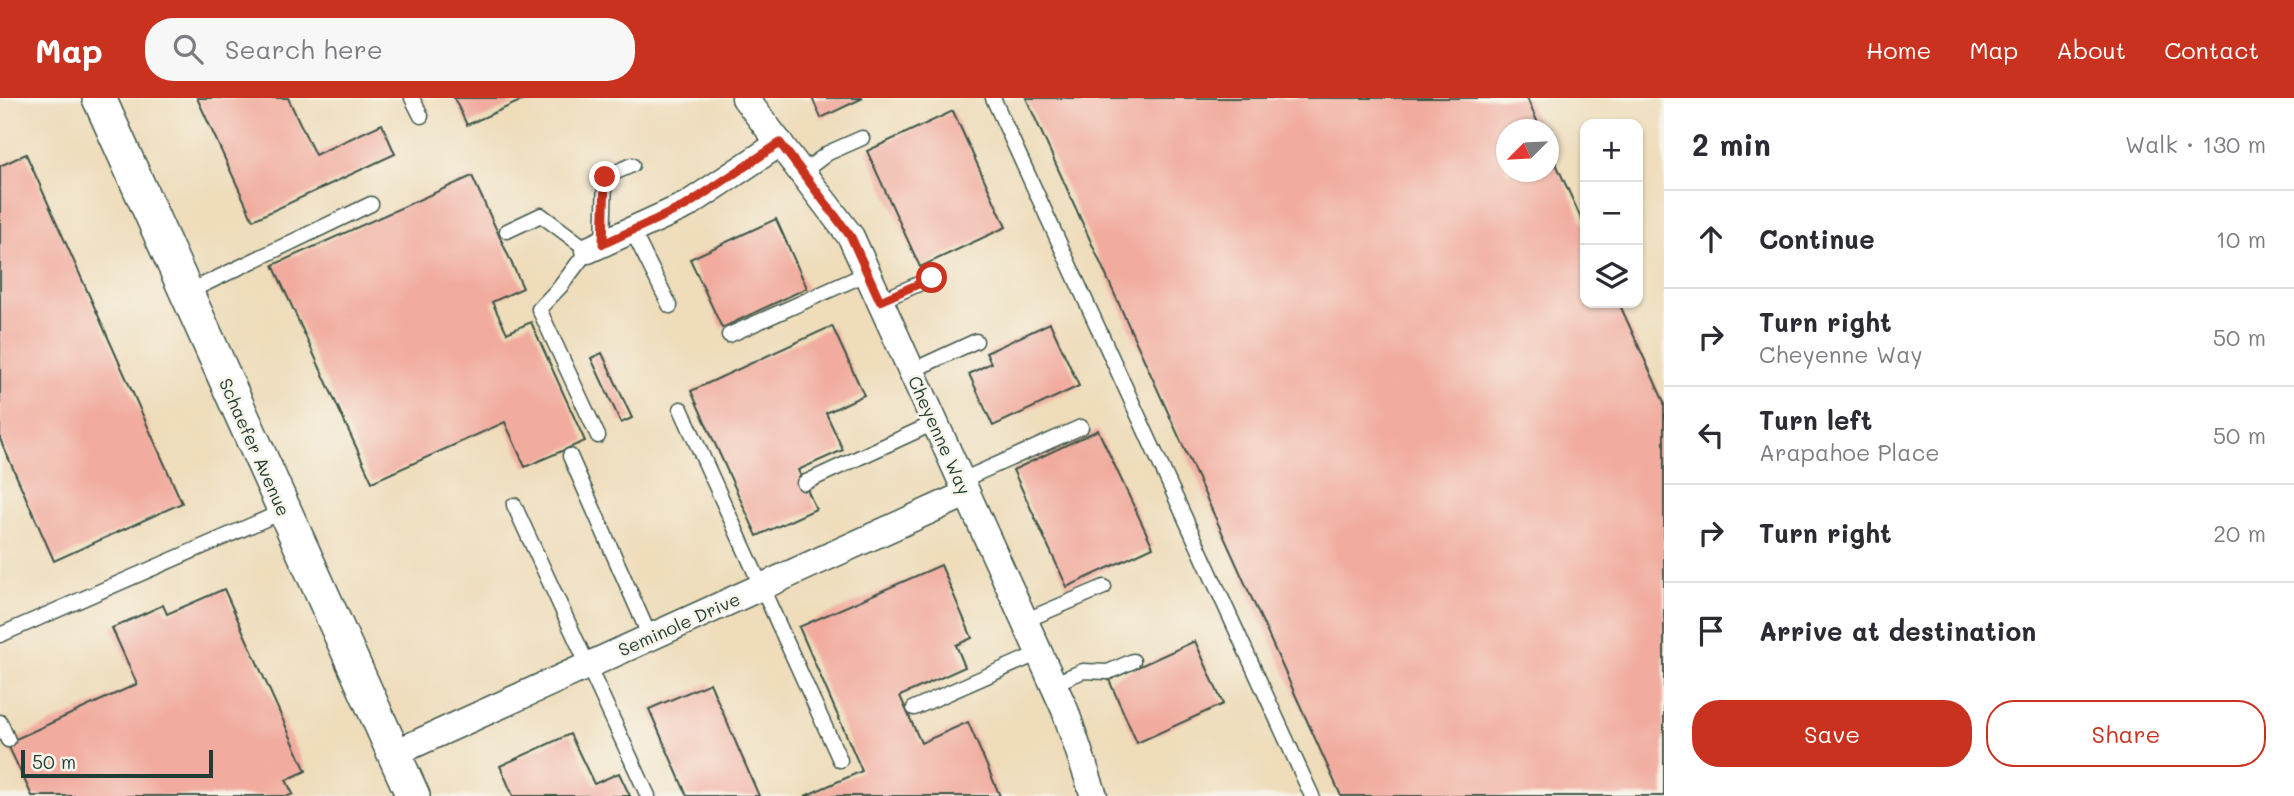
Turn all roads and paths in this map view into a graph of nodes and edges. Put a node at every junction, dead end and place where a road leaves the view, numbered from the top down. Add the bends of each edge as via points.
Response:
1 (99, 98) edge
2 (412, 98) edge
3 (745, 98) edge
4 (993, 98) edge
5 (421, 117) dead end
6 (862, 138) dead end
7 (780, 143) junction
8 (632, 165) dead end
9 (803, 172) junction
10 (371, 204) dead end
11 (632, 230) junction
12 (507, 231) dead end
13 (596, 247) junction
14 (868, 273) junction
15 (932, 278) dead end
16 (186, 293) junction
17 (880, 301) junction
18 (670, 306) dead end
19 (729, 335) dead end
20 (976, 341) dead end
21 (911, 371) junction
22 (681, 409) dead end
23 (934, 423) junction
24 (1080, 427) dead end
25 (598, 436) dead end
26 (570, 456) dead end
27 (804, 483) dead end
28 (963, 487) junction
29 (514, 505) dead end
30 (284, 511) junction
31 (760, 587) junction
32 (1104, 587) dead end
33 (1024, 621) junction
34 (0, 635) edge
35 (650, 637) junction
36 (1038, 653) junction
37 (1133, 661) dead end
38 (588, 666) junction
39 (1053, 684) junction
40 (914, 708) dead end
41 (0, 722) edge
42 (8, 740) dead end
43 (393, 754) junction
44 (840, 760) dead end
45 (413, 796) edge
46 (649, 796) edge
47 (1094, 796) edge
48 (1312, 796) edge

1 - 16 street, Schaefer Avenue
2 - 5 lane
3 - 7 street, Cheyenne Way
4 - 48 lane
6 - 9 lane via 828,153
7 - 9 street, Cheyenne Way
7 - 11 street via 687,205
8 - 13 lane via 605,177
9 - 14 street, Cheyenne Way via 851,237
10 - 16 lane
11 - 13 street
11 - 18 lane
12 - 13 lane via 541,215
13 - 25 lane via 539,309
14 - 17 street, Cheyenne Way
14 - 19 lane
15 - 17 lane
16 - 30 street, Schaefer Avenue
17 - 21 street, Cheyenne Way
20 - 21 lane
21 - 23 street, Cheyenne Way
22 - 31 lane
23 - 27 lane
23 - 28 street, Cheyenne Way
24 - 28 lane
26 - 35 lane
28 - 31 street, Seminole Drive
28 - 33 street, Cheyenne Way
29 - 38 lane
30 - 34 lane
30 - 43 street, Schaefer Avenue
31 - 35 street, Seminole Drive
31 - 44 lane
32 - 33 lane
33 - 36 street, Cheyenne Way
35 - 38 street, Seminole Drive
36 - 39 street, Cheyenne Way
36 - 40 lane
37 - 39 lane via 1108,672 1083,671
38 - 43 street, Seminole Drive
38 - 46 lane
39 - 47 street, Cheyenne Way
41 - 42 lane
43 - 45 street, Schaefer Avenue

